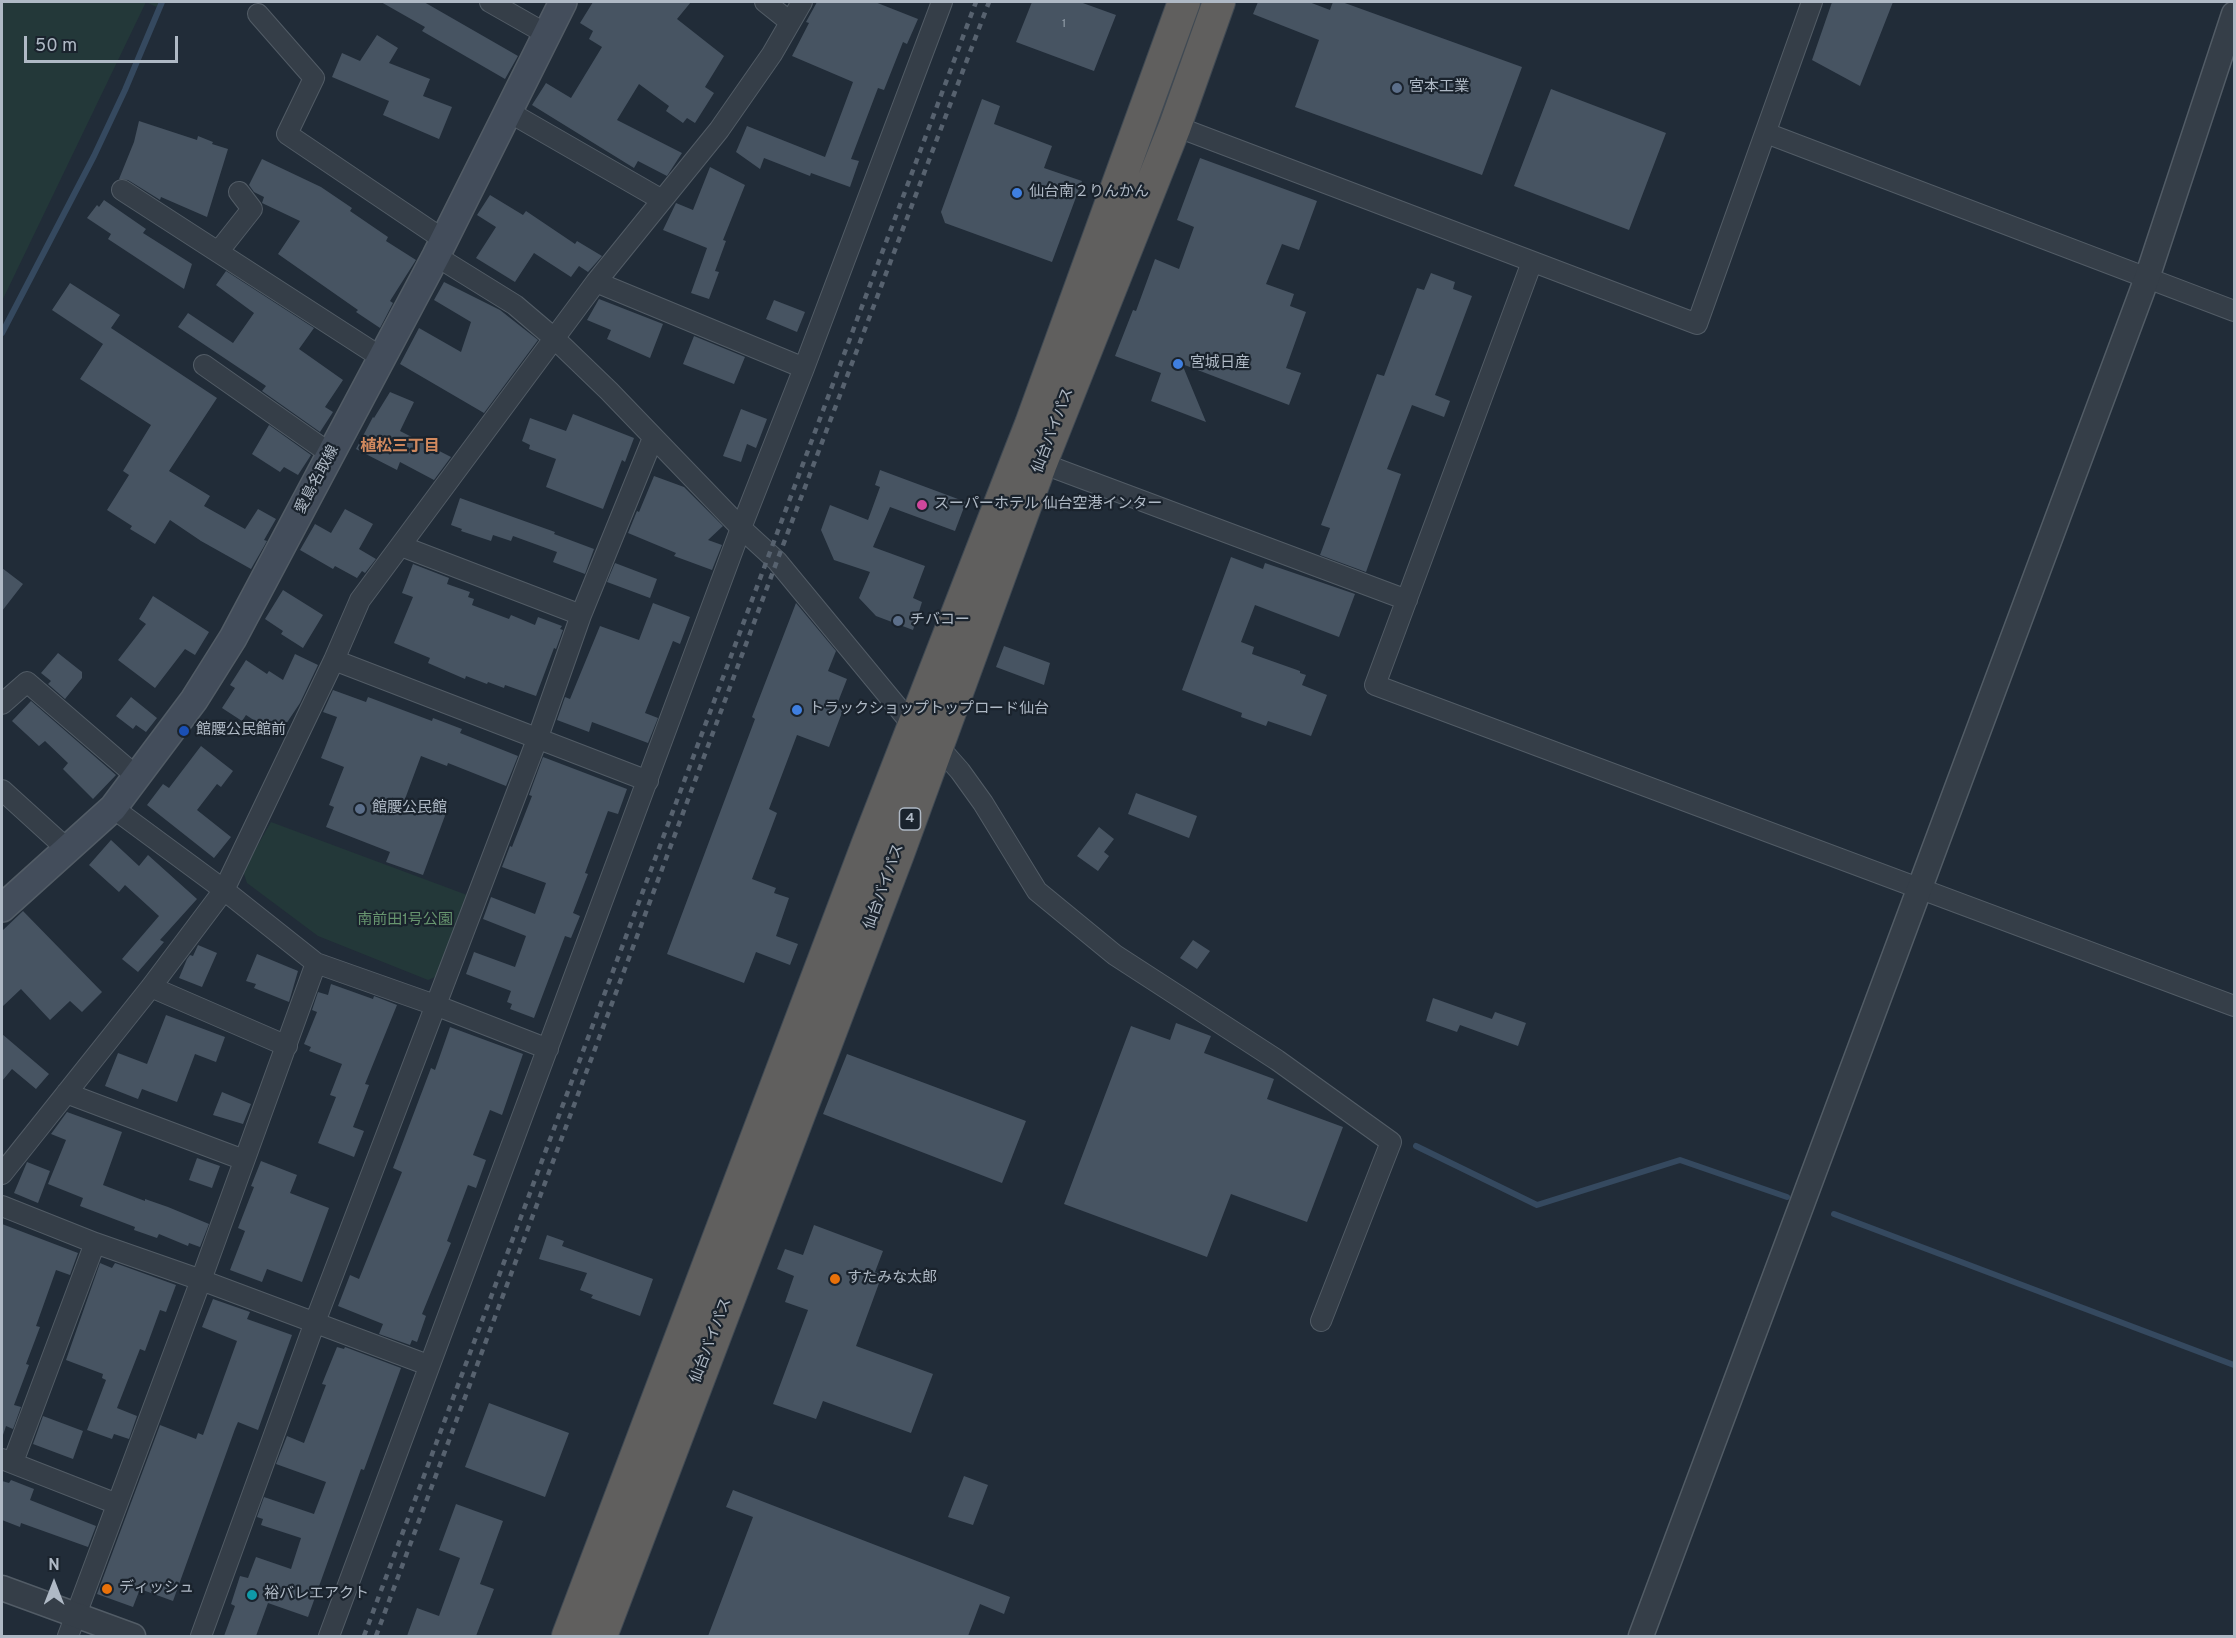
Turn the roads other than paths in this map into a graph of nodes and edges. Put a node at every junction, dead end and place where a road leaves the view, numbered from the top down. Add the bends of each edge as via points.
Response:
1 (490, 2) edge
2 (563, 2) edge
3 (765, 2) edge
4 (802, 2) edge
5 (942, 2) edge
6 (1184, 2) edge
7 (1219, 2) edge
8 (1812, 2) edge
9 (258, 14) dead end
10 (2235, 14) edge
11 (790, 22) junction
12 (548, 35) junction
13 (509, 111) junction
14 (1175, 126) junction
15 (1766, 133) junction
16 (122, 190) dead end
17 (239, 192) dead end
18 (662, 200) junction
19 (440, 248) junction
20 (218, 252) junction
21 (1532, 262) junction
22 (2147, 278) junction
23 (596, 282) junction
24 (2235, 310) edge
25 (555, 339) junction
26 (382, 358) junction
27 (204, 366) dead end
28 (804, 368) junction
29 (653, 438) junction
30 (332, 455) junction
31 (1041, 463) junction
32 (741, 528) junction
33 (401, 546) junction
34 (1407, 600) junction
35 (581, 615) junction
36 (334, 660) junction
37 (2, 704) edge
38 (925, 736) junction
39 (538, 737) junction
40 (136, 777) junction
41 (648, 781) junction
42 (2, 790) edge
43 (113, 808) junction
44 (67, 849) junction
45 (1919, 889) junction
46 (224, 890) junction
47 (2, 908) edge
48 (316, 963) junction
49 (151, 987) junction
50 (435, 1005) junction
51 (2235, 1006) edge
52 (287, 1046) junction
53 (548, 1049) junction
54 (66, 1093) junction
55 (244, 1160) junction
56 (2, 1174) edge
57 (2, 1206) edge
58 (95, 1244) junction
59 (201, 1280) junction
60 (1322, 1321) dead end
61 (315, 1322) junction
62 (428, 1365) junction
63 (7, 1460) edge
64 (117, 1504) junction
65 (2, 1588) edge
66 (72, 1626) edge
67 (133, 1636) edge
68 (201, 1636) edge
69 (329, 1636) edge
70 (568, 1636) edge
71 (601, 1636) edge
72 (1641, 1636) edge

1 - 12 street
2 - 12 main road, 愛島名取線
3 - 11 street
4 - 11 street
5 - 28 street
6 - 38 highway, 仙台バイパス / 4 via 1031,424
7 - 14 highway, 仙台バイパス / 4
8 - 15 street
9 - 19 street via 314,78 287,134
10 - 22 street
11 - 18 street via 719,130
12 - 13 main road, 愛島名取線
13 - 18 street
13 - 19 main road, 愛島名取線
14 - 21 street
14 - 31 highway, 仙台バイパス / 4
15 - 21 street via 1697,324
15 - 22 street
16 - 20 street
17 - 20 street via 252,209
18 - 23 street
19 - 25 street
19 - 26 main road, 愛島名取線
20 - 26 street
21 - 34 street
22 - 24 street
22 - 45 street
23 - 25 street
23 - 28 street
25 - 29 street
25 - 33 street
26 - 30 main road, 愛島名取線
27 - 30 street
28 - 32 street
29 - 32 street
29 - 35 street
30 - 40 main road, 愛島名取線 via 233,638 194,700
31 - 34 street
31 - 38 highway, 仙台バイパス / 4
32 - 38 street via 790,575
32 - 41 street
33 - 35 street
33 - 36 street via 360,600
34 - 45 street via 1375,685
35 - 39 street
36 - 39 street
36 - 46 street
37 - 40 street via 27,682
38 - 60 street via 960,771 1037,891 1115,955 1277,1060 1390,1142
38 - 70 highway, 仙台バイパス / 4 via 867,843
38 - 71 highway, 仙台バイパス / 4 via 898,854
39 - 41 street
39 - 50 street
40 - 43 main road, 愛島名取線
41 - 53 street
42 - 44 street
43 - 44 main road, 愛島名取線
43 - 46 street
44 - 47 main road, 愛島名取線
45 - 51 street
45 - 72 street
46 - 48 street
46 - 49 street
48 - 50 street
48 - 52 street
49 - 52 street
49 - 54 street
50 - 53 street
50 - 61 street
52 - 55 street
53 - 62 street
54 - 55 street
54 - 56 street
55 - 59 street
57 - 58 street
58 - 59 street
58 - 63 street
59 - 61 street
59 - 64 street
61 - 62 street
61 - 68 street
62 - 69 street
63 - 64 street
64 - 66 street
65 - 66 street
66 - 67 street

